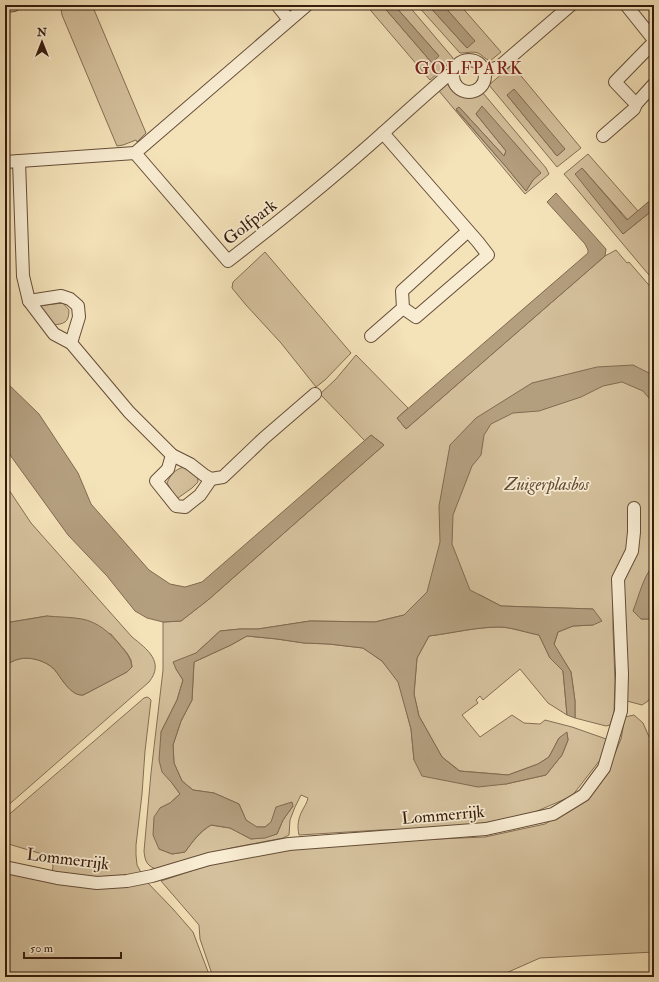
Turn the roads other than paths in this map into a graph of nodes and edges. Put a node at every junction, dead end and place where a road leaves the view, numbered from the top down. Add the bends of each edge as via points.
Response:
1 (14, 5) edge
2 (277, 5) edge
3 (307, 5) edge
4 (571, 5) edge
5 (626, 5) edge
6 (5, 6) edge
7 (289, 20) junction
8 (654, 41) edge
9 (484, 71) junction
10 (453, 76) junction
11 (654, 84) edge
12 (636, 104) junction
13 (383, 133) junction
14 (603, 136) dead end
15 (136, 153) junction
16 (19, 161) junction
17 (5, 162) edge
18 (468, 231) junction
19 (29, 301) junction
20 (403, 308) junction
21 (371, 336) dead end
22 (71, 343) junction
23 (315, 394) dead end
24 (172, 456) junction
25 (211, 479) junction
26 (634, 508) dead end
27 (5, 867) edge

1 - 6 street
2 - 7 street
3 - 7 street
4 - 9 street via 498,67
5 - 8 street
7 - 15 street
8 - 12 street via 615,82
9 - 10 street, Golfpark via 478,63 468,60 458,64
9 - 10 street via 484,83 472,92 463,91 456,85
10 - 13 street, Golfpark via 447,76
11 - 12 street
12 - 14 street via 634,109
13 - 15 street, Golfpark via 228,261
13 - 18 street
15 - 16 street
16 - 17 street
16 - 19 street via 23,276
18 - 20 street via 402,291
18 - 20 street via 488,255 416,318
19 - 22 street via 54,334
19 - 22 street via 61,296 78,306 78,317
20 - 21 street
22 - 24 street via 129,412
23 - 25 street via 223,477
24 - 25 street via 190,464
24 - 25 street via 168,469 156,482 176,506 185,508 200,495
26 - 27 street, Lommerrijk via 632,551 618,579 621,711 604,768 584,795 553,814 486,829 289,844 210,859 127,881 97,883

